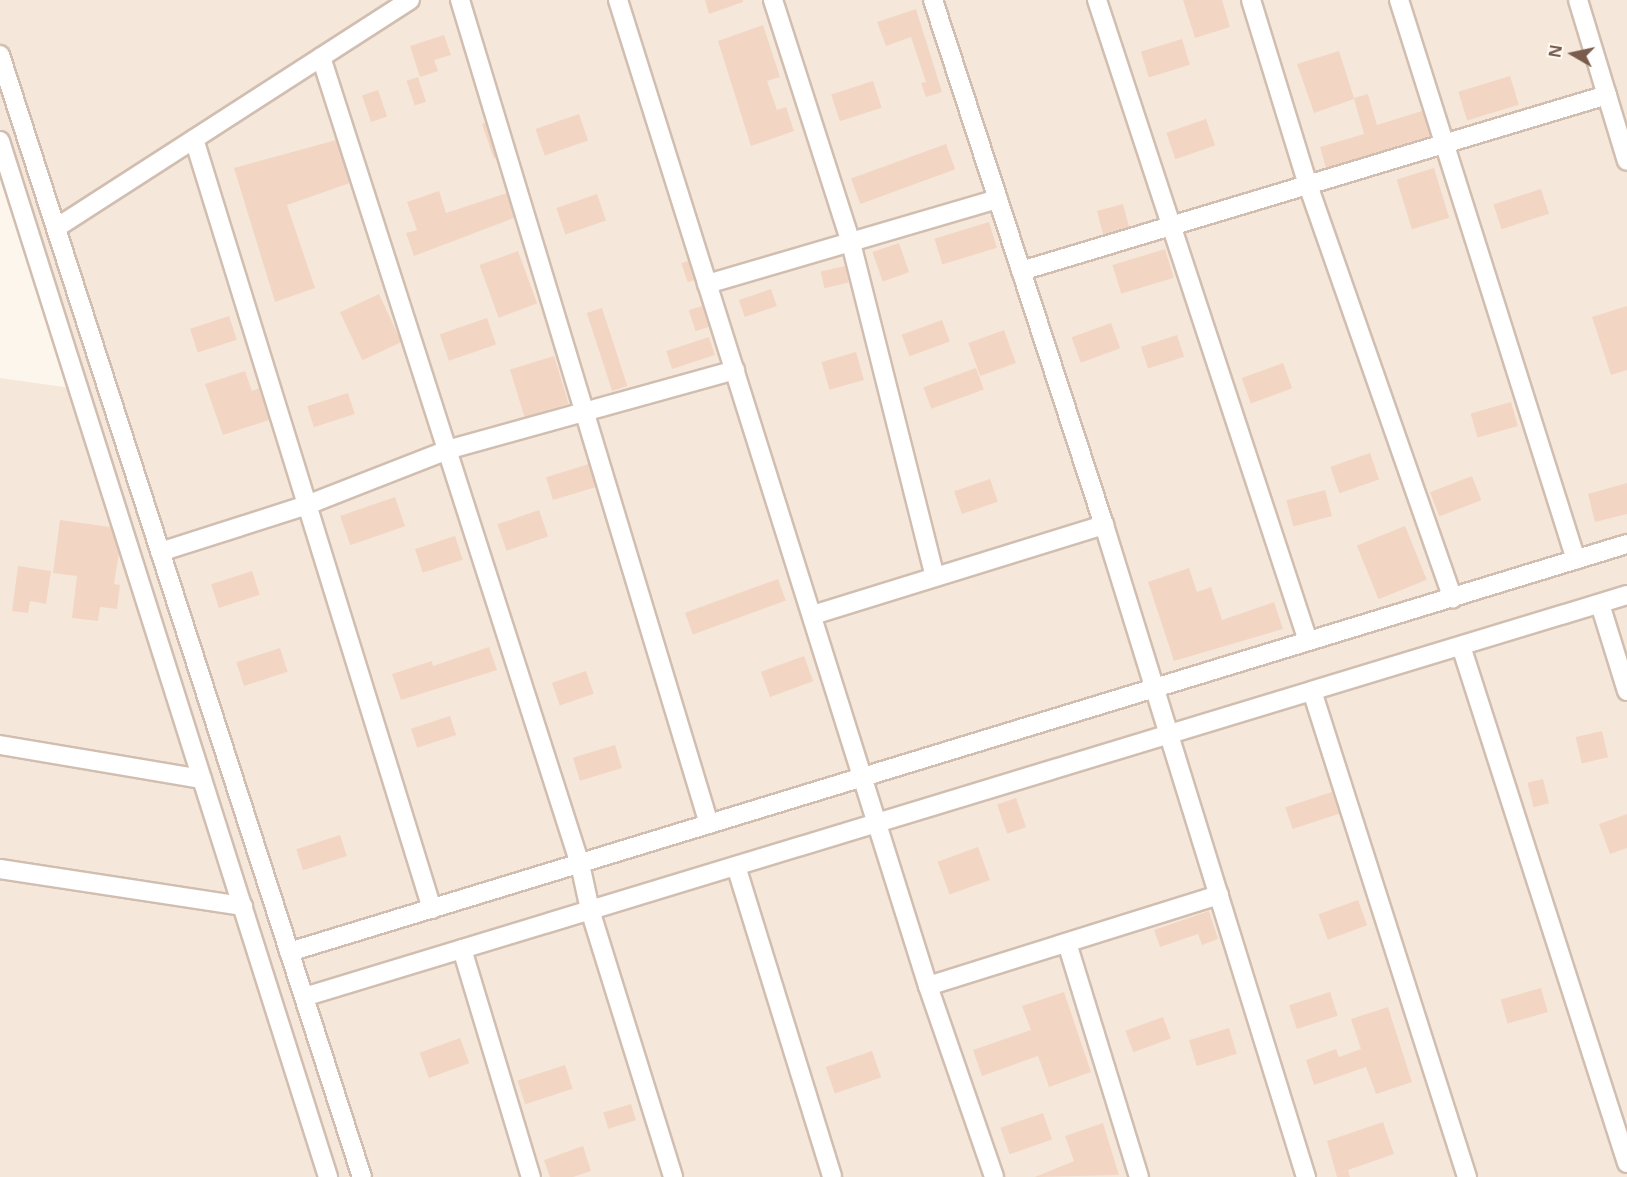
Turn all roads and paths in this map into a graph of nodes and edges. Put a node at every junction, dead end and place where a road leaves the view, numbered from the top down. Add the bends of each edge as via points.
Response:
1 (410, 0) edge
2 (460, 0) edge
3 (618, 0) edge
4 (773, 0) edge
5 (933, 0) edge
6 (1097, 0) edge
7 (1251, 0) edge
8 (1399, 0) edge
9 (1578, 0) edge
10 (0, 55) edge
11 (321, 57) junction
12 (1607, 95) junction
13 (194, 139) junction
14 (0, 141) edge
15 (1447, 143) junction
16 (1627, 161) edge
17 (1308, 185) junction
18 (998, 200) junction
19 (1170, 226) junction
20 (56, 228) junction
21 (851, 243) junction
22 (1021, 271) junction
23 (707, 284) junction
24 (735, 370) junction
25 (585, 413) junction
26 (447, 450) junction
27 (307, 504) junction
28 (1104, 525) junction
29 (1627, 544) edge
30 (160, 552) junction
31 (1576, 560) junction
32 (935, 577) junction
33 (1627, 596) edge
34 (1453, 598) junction
35 (1600, 604) junction
36 (813, 615) junction
37 (1308, 641) junction
38 (1461, 646) junction
39 (1153, 688) junction
40 (1312, 691) junction
41 (1627, 691) edge
42 (1169, 734) junction
43 (0, 745) edge
44 (864, 777) junction
45 (202, 779) junction
46 (877, 823) junction
47 (709, 824) junction
48 (580, 864) junction
49 (736, 866) junction
50 (0, 869) edge
51 (1219, 895) junction
52 (243, 906) junction
53 (432, 909) junction
54 (590, 910) junction
55 (1067, 943) junction
56 (462, 949) junction
57 (289, 952) junction
58 (928, 986) junction
59 (303, 997) junction
60 (1627, 1163) edge
61 (1627, 1174) edge
62 (328, 1177) edge
63 (362, 1177) edge
64 (531, 1177) edge
65 (673, 1177) edge
66 (832, 1177) edge
67 (994, 1177) edge
68 (1139, 1177) edge
69 (1305, 1177) edge
70 (1467, 1177) edge
71 (1619, 1177) edge

1 - 11 street
2 - 25 street
3 - 23 street
4 - 21 street
5 - 18 street
6 - 19 street
7 - 17 street
8 - 15 street
9 - 12 street
10 - 20 street
11 - 13 street
11 - 26 street
12 - 15 street
12 - 16 street
13 - 20 street
13 - 27 street
14 - 45 street
15 - 17 street
15 - 31 street
17 - 19 street
17 - 34 street
18 - 21 street
18 - 22 street
19 - 22 street
19 - 37 street
20 - 30 street
21 - 23 street
21 - 32 street
22 - 28 street
23 - 24 street
24 - 25 street
24 - 36 street
25 - 26 street
25 - 47 street
26 - 27 street
26 - 48 street
27 - 30 street
27 - 53 street
28 - 32 street
28 - 39 street
29 - 31 street
30 - 57 street
31 - 34 street
32 - 36 street
33 - 35 street
34 - 37 street
35 - 38 street
35 - 41 street
36 - 44 street
37 - 39 street
38 - 40 street
38 - 60 street
39 - 42 street
39 - 44 street
40 - 42 street
40 - 70 street
42 - 46 street
42 - 51 street
43 - 45 street
44 - 46 street
44 - 47 street
45 - 52 street
46 - 49 street
46 - 58 street
47 - 48 street
48 - 53 street
48 - 54 street
49 - 54 street
49 - 66 street
50 - 52 street
51 - 55 street
51 - 69 street
52 - 62 street
53 - 57 street
54 - 56 street
54 - 65 street
55 - 58 street
55 - 68 street
56 - 59 street
56 - 64 street
57 - 59 street
58 - 67 street
59 - 63 street
61 - 71 street

